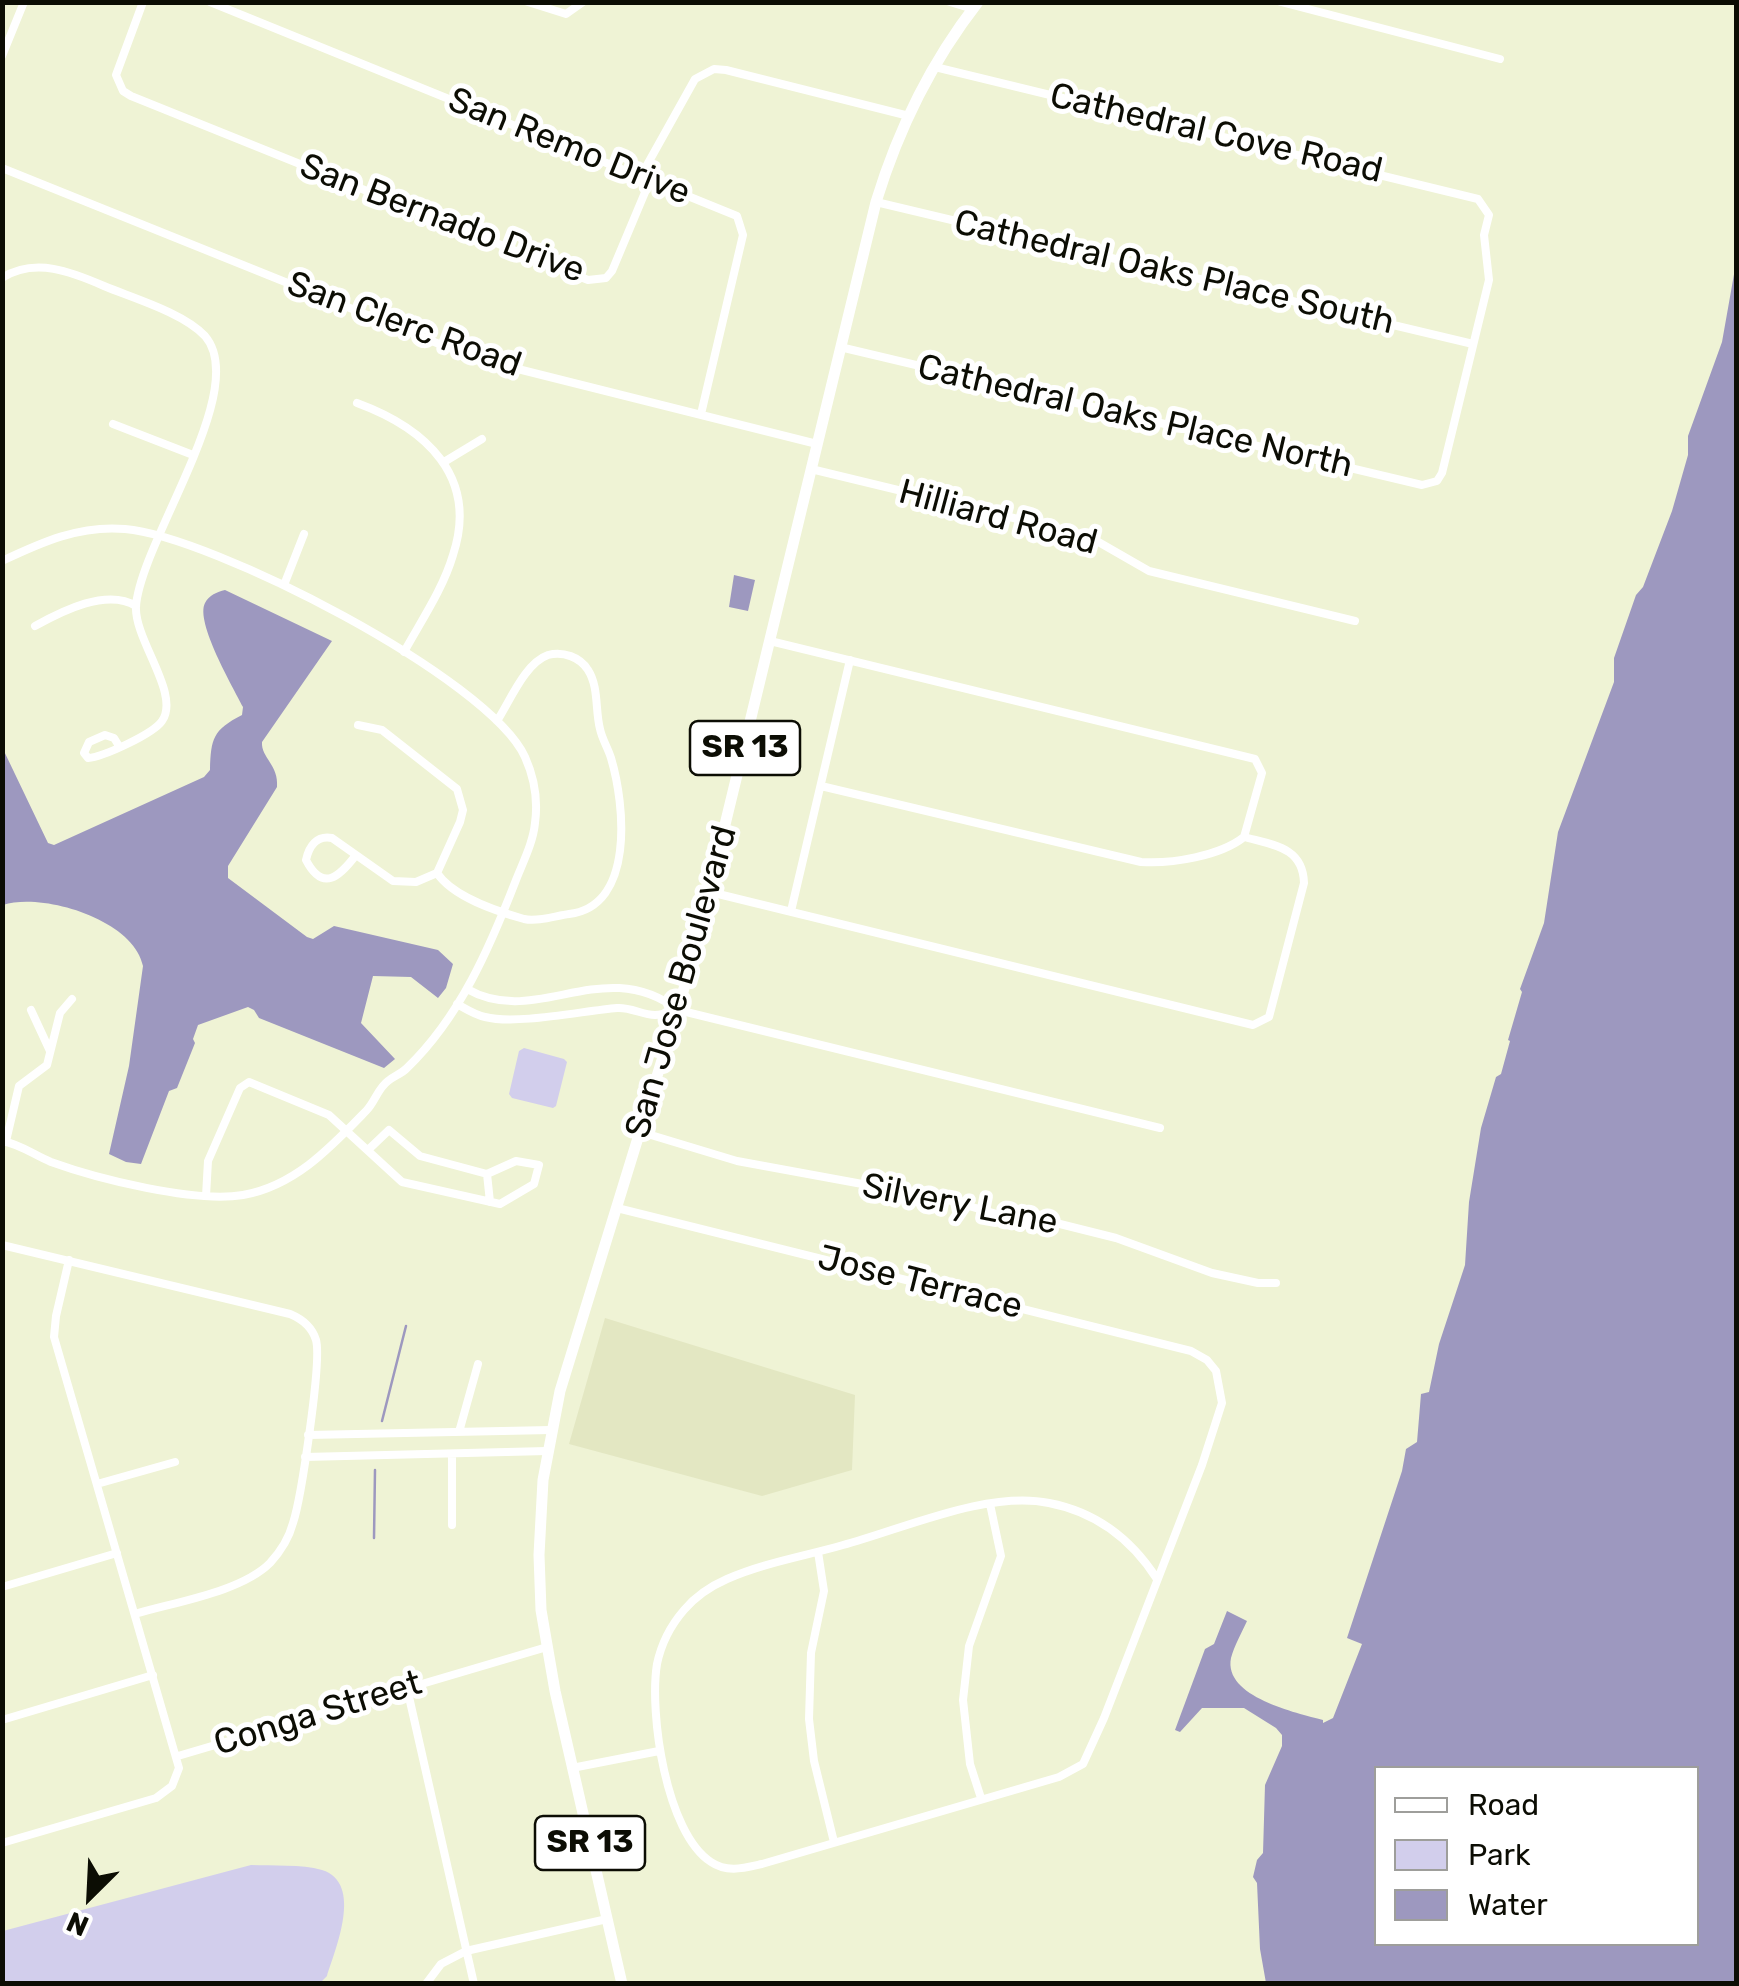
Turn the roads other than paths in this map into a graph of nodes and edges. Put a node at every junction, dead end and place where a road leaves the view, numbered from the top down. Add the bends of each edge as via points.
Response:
1 (24, 2) edge
2 (143, 2) edge
3 (210, 2) edge
4 (528, 2) edge
5 (583, 2) edge
6 (950, 2) edge
7 (1282, 2) edge
8 (976, 6) edge
9 (2, 56) edge
10 (1500, 59) dead end
11 (934, 67) junction
12 (909, 116) junction
13 (2, 168) edge
14 (646, 178) junction
15 (876, 202) junction
16 (2, 278) edge
17 (1473, 344) junction
18 (840, 347) junction
19 (357, 403) dead end
20 (701, 414) junction
21 (113, 424) dead end
22 (482, 439) dead end
23 (817, 444) junction
24 (193, 456) junction
25 (444, 462) junction
26 (811, 469) junction
27 (161, 534) junction
28 (304, 534) dead end
29 (2, 562) edge
30 (284, 585) junction
31 (136, 606) junction
32 (1355, 621) dead end
33 (34, 626) dead end
34 (770, 642) junction
35 (404, 652) junction
36 (850, 660) junction
37 (497, 721) junction
38 (358, 725) dead end
39 (120, 746) dead end
40 (821, 786) junction
41 (1244, 837) junction
42 (356, 856) junction
43 (437, 873) junction
44 (710, 892) junction
45 (504, 911) junction
46 (791, 911) junction
47 (467, 989) junction
48 (568, 992) junction
49 (72, 999) dead end
50 (523, 1002) junction
51 (457, 1004) junction
52 (31, 1010) dead end
53 (678, 1010) junction
54 (571, 1013) junction
55 (525, 1017) junction
56 (50, 1051) junction
57 (1160, 1128) dead end
58 (347, 1129) junction
59 (641, 1132) junction
60 (4, 1141) edge
61 (368, 1150) junction
62 (487, 1174) junction
63 (206, 1196) junction
64 (490, 1202) junction
65 (617, 1208) junction
66 (2, 1245) edge
67 (70, 1260) junction
68 (1276, 1283) dead end
69 (478, 1364) dead end
70 (550, 1430) junction
71 (460, 1432) junction
72 (308, 1435) junction
73 (547, 1451) junction
74 (452, 1454) junction
75 (304, 1457) junction
76 (175, 1462) dead end
77 (97, 1484) junction
78 (990, 1504) junction
79 (452, 1525) dead end
80 (818, 1552) junction
81 (117, 1553) junction
82 (1157, 1579) junction
83 (2, 1587) edge
84 (135, 1614) junction
85 (547, 1647) junction
86 (153, 1675) junction
87 (406, 1688) junction
88 (2, 1720) edge
89 (659, 1752) junction
90 (178, 1756) junction
91 (572, 1768) junction
92 (981, 1798) junction
93 (834, 1842) junction
94 (2, 1844) edge
95 (607, 1919) junction
96 (466, 1951) junction
97 (426, 1984) edge
98 (474, 1984) edge
99 (622, 1984) edge

1 - 9 street
2 - 14 street, San Bernado Drive via 116,75 123,92 588,280 612,271
3 - 14 street, San Remo Drive
4 - 5 street via 566,14
6 - 8 street
7 - 10 street
8 - 11 main road, San Jose Boulevard / SR 13
11 - 12 main road, San Jose Boulevard / SR 13
11 - 17 street, Cathedral Cove Road via 1470,195 1488,215 1489,280
12 - 14 street, San Bernado Drive via 714,69 695,79
12 - 15 main road, San Jose Boulevard / SR 13
13 - 20 street, San Clerc Road via 474,358
14 - 20 street, San Remo Drive via 730,211 742,225
15 - 17 street, Cathedral Oaks Place South
15 - 18 main road, San Jose Boulevard / SR 13
16 - 24 street via 28,268 56,269 188,322 204,336 216,354 217,382
17 - 18 street, Cathedral Oaks Place North via 1442,473 1430,486
18 - 23 main road, San Jose Boulevard / SR 13
19 - 25 street via 404,424
20 - 23 street, San Clerc Road
21 - 24 street
22 - 25 street
23 - 26 main road, San Jose Boulevard / SR 13
24 - 27 street
25 - 35 street via 458,501 458,538
26 - 32 street, Hilliard Road via 1088,536 1150,571
26 - 34 main road, San Jose Boulevard / SR 13
27 - 29 street via 84,530
27 - 30 street
27 - 31 street
28 - 30 street
30 - 35 street
31 - 33 street via 85,604
31 - 39 street via 166,708 158,725
34 - 36 street
34 - 44 main road, San Jose Boulevard / SR 13
35 - 37 street
36 - 40 street
36 - 41 street via 1255,759 1262,773
37 - 45 street via 525,757 536,798 532,838
37 - 45 street via 545,656 559,653 582,662 594,685 618,792 618,859 602,901 584,912 531,920
38 - 43 street via 382,730 457,788 460,822
40 - 41 street via 1142,862 1194,856
40 - 46 street
41 - 46 street via 1291,852 1304,870 1270,1016 1254,1024
42 - 42 street via 323,836 306,860 332,879
42 - 43 street via 406,883
43 - 45 street via 454,890
44 - 46 street
44 - 53 main road, San Jose Boulevard / SR 13
45 - 47 street
47 - 50 street via 492,1001
47 - 51 street
48 - 50 street
48 - 53 street via 610,985 661,998
48 - 54 street
49 - 56 street via 60,1013
50 - 55 street
51 - 55 street via 489,1018
51 - 58 street via 406,1070 387,1081
52 - 56 street
53 - 54 street
53 - 57 street
53 - 59 main road, San Jose Boulevard / SR 13
54 - 55 street
56 - 60 street via 47,1065 19,1086
58 - 61 street
58 - 63 street via 284,1181 240,1195
58 - 63 street via 248,1082 208,1161
59 - 65 main road, San Jose Boulevard / SR 13
59 - 68 street, Silvery Lane via 737,1161 1044,1220 1212,1273
60 - 63 street via 53,1162
61 - 62 street via 389,1130 420,1156
61 - 64 street via 402,1182
62 - 64 street
62 - 64 street via 516,1161 539,1165 534,1184 500,1204
65 - 70 main road, San Jose Boulevard / SR 13
65 - 82 street, Jose Terrace via 1191,1351 1216,1371 1222,1403
66 - 67 street
67 - 72 street via 300,1318 317,1349
67 - 77 street via 54,1337
69 - 71 street
70 - 71 street
70 - 73 main road, San Jose Boulevard / SR 13
71 - 72 street
72 - 75 street
73 - 74 street
73 - 85 main road, San Jose Boulevard / SR 13 via 538,1555
74 - 75 street
74 - 79 street
75 - 84 street via 292,1528 267,1566 236,1584
76 - 77 street
77 - 81 street
78 - 80 street
78 - 82 street via 1045,1502 1089,1517 1133,1547
78 - 92 street via 1001,1556 964,1675 967,1742
80 - 89 street via 724,1580 678,1618 657,1663
80 - 93 street via 824,1591 811,1653 809,1719
81 - 83 street
81 - 84 street
82 - 92 street via 1083,1764 1060,1777
84 - 86 street
85 - 87 street, Conga Street
85 - 91 main road, San Jose Boulevard / SR 13
86 - 88 street
86 - 90 street
87 - 90 street, Conga Street
87 - 96 street
89 - 91 street
89 - 93 street via 680,1816 700,1852 715,1864 737,1869
90 - 94 street, Conga Street via 176,1778 164,1794
91 - 95 main road, San Jose Boulevard / SR 13
92 - 93 street
95 - 96 street
95 - 99 main road, San Jose Boulevard / SR 13
96 - 97 street via 441,1964
96 - 98 street

